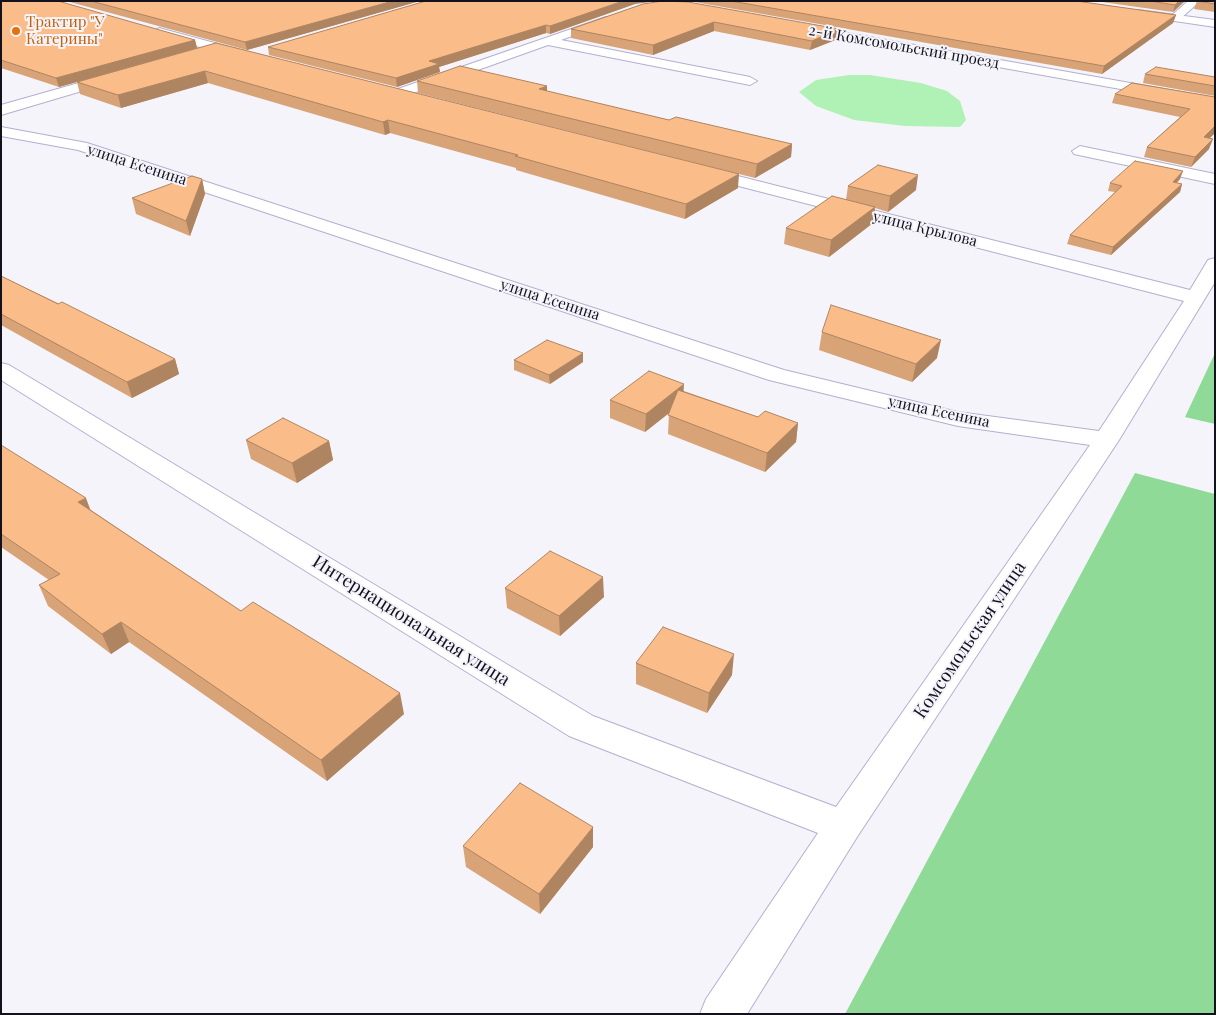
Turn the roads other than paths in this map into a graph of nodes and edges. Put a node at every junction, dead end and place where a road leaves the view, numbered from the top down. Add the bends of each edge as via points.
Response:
1 (1195, 1) edge
2 (1129, 12) edge
3 (622, 15) edge
4 (1175, 18) junction
5 (1215, 24) edge
6 (141, 27) edge
7 (794, 27) edge
8 (547, 41) junction
9 (218, 48) junction
10 (191, 56) edge
11 (254, 56) edge
12 (126, 74) edge
13 (750, 81) dead end
14 (379, 89) edge
15 (397, 94) junction
16 (426, 101) edge
17 (1215, 102) edge
18 (1, 111) edge
19 (1, 131) edge
20 (1080, 152) dead end
21 (686, 168) edge
22 (1215, 180) edge
23 (1215, 264) edge
24 (1196, 298) junction
25 (1, 370) edge
26 (1106, 440) junction
27 (844, 826) junction
28 (722, 1014) edge

1 - 4 street
2 - 4 street
3 - 8 street
4 - 5 street
6 - 9 street
7 - 17 street, 2-й Комсомольский проезд
8 - 13 street
8 - 15 street
9 - 10 street
9 - 11 street
12 - 18 street
14 - 15 street
15 - 16 street
19 - 26 street, улица Есенина via 81,146 777,375 958,419
20 - 22 street
21 - 24 street, улица Крылова
23 - 24 street, Комсомольская улица
24 - 26 street, Комсомольская улица
25 - 27 street, Интернациональная улица via 581,726
26 - 27 street, Комсомольская улица
27 - 28 street, Комсомольская улица

